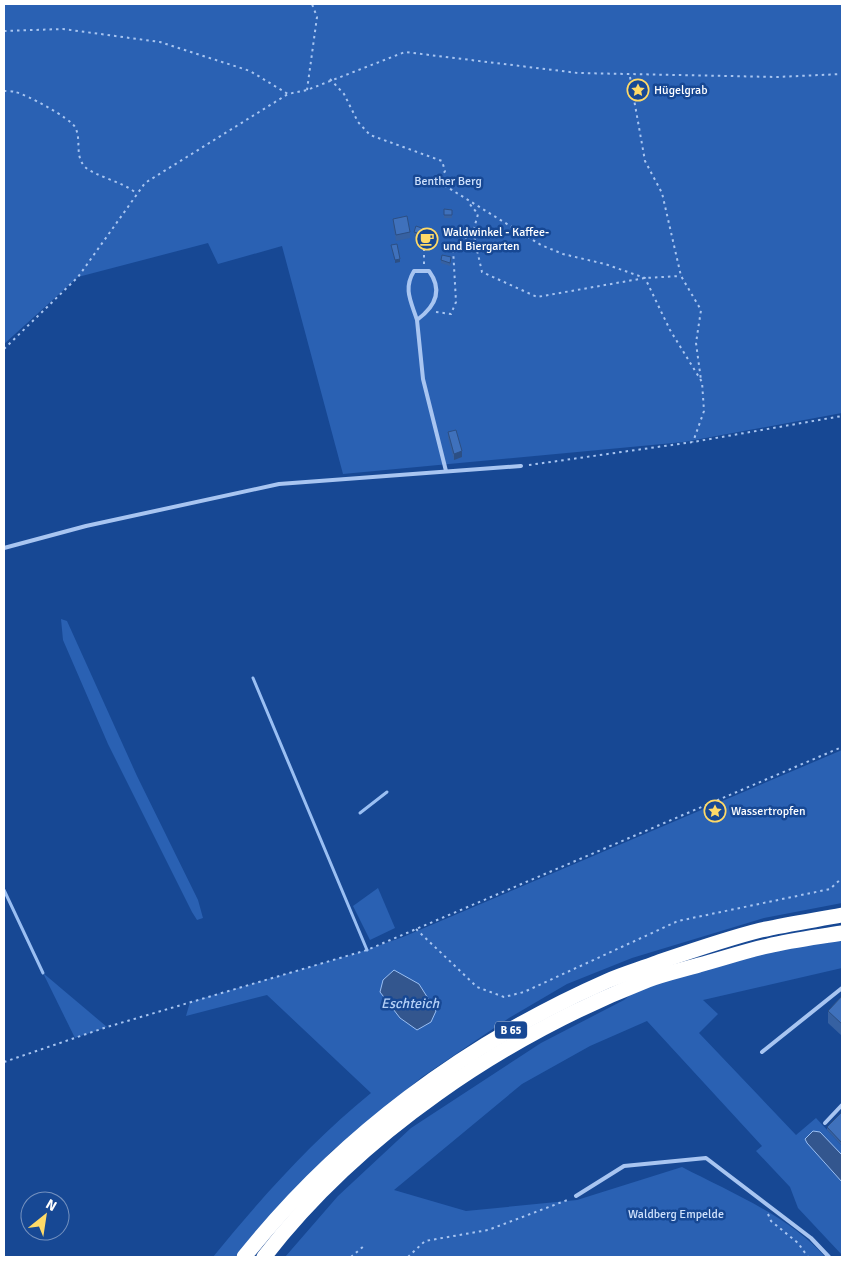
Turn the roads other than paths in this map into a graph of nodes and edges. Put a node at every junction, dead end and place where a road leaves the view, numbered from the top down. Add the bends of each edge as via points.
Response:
1 (418, 320) junction
2 (521, 466) road end
3 (446, 471) junction
4 (4, 548) edge
5 (842, 915) edge
6 (842, 933) edge
7 (842, 988) edge
8 (762, 1052) dead end
9 (842, 1104) edge
10 (825, 1123) dead end
11 (576, 1196) road end
12 (244, 1257) edge
13 (264, 1257) edge
14 (829, 1257) edge

1 - 1 lane via 429,311 437,292 437,282 429,271 414,271 408,282 409,296
1 - 3 lane via 422,379
2 - 3 lane
3 - 4 lane via 279,484 86,526
5 - 12 highway, B 65 via 760,930 698,948 608,980 528,1020 471,1053 400,1102 334,1160 272,1222
6 - 13 highway, B 65 via 769,945 649,980 546,1027 480,1065 407,1116 345,1170 285,1230
7 - 8 lane
9 - 10 lane
11 - 14 lane via 624,1166 706,1158 811,1238

